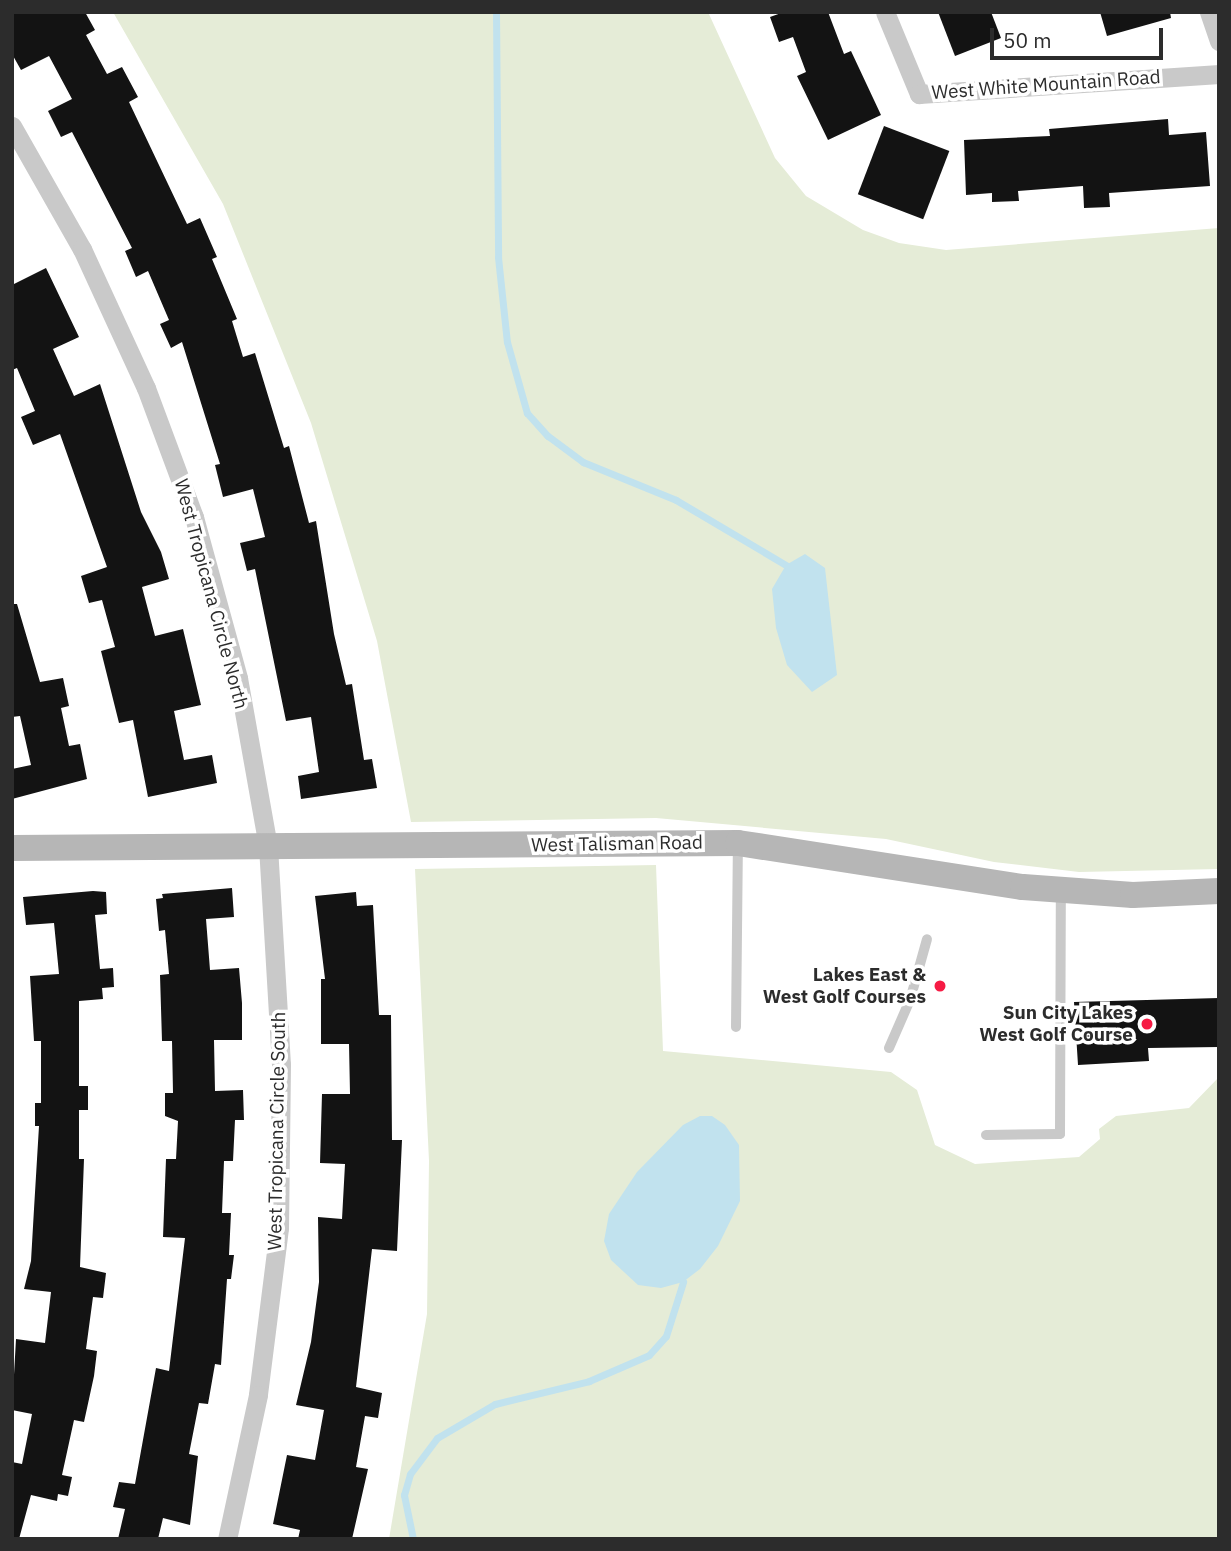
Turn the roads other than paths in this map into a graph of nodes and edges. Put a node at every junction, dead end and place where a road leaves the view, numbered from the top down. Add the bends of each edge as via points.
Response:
1 (885, 12) edge
2 (1209, 12) edge
3 (1219, 41) edge
4 (1219, 74) edge
5 (12, 126) edge
6 (738, 843) junction
7 (268, 846) junction
8 (12, 848) edge
9 (1061, 891) junction
10 (1219, 891) edge
11 (928, 939) dead end
12 (736, 1027) dead end
13 (889, 1048) dead end
14 (986, 1135) dead end
15 (227, 1539) edge

1 - 4 street, West White Mountain Road via 919,94
2 - 3 street
5 - 7 street, West Tropicana Circle North via 82,249 146,388 194,517 238,678
6 - 7 street, West Talisman Road
6 - 9 street, West Talisman Road
6 - 12 lane
7 - 8 street, West Talisman Road
7 - 15 street, West Tropicana Circle South via 281,1065 279,1228 258,1395
9 - 10 street, West Talisman Road via 1133,895
9 - 14 lane via 1060,1134
11 - 13 lane via 910,1000

